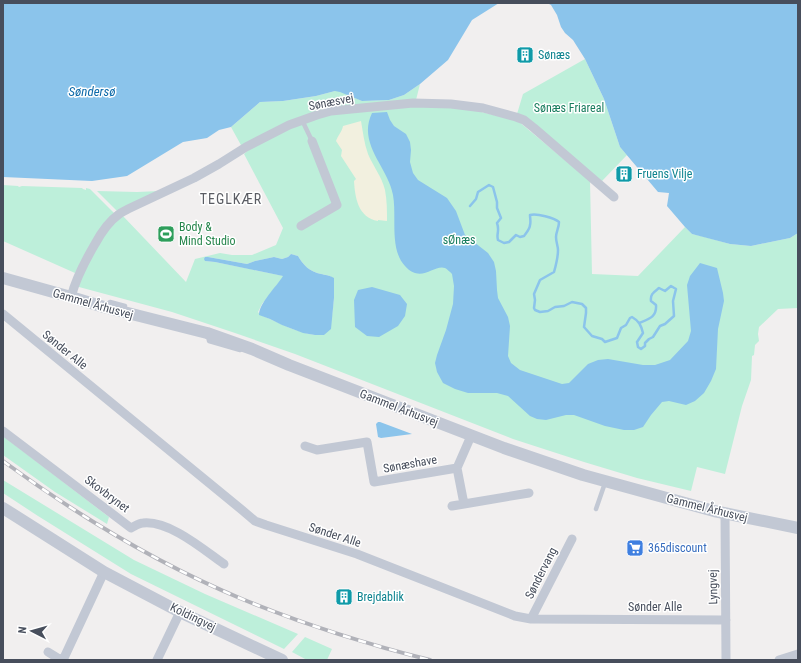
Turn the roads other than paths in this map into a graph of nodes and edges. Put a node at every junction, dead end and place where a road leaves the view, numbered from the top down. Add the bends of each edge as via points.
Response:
1 (302, 120) junction
2 (312, 141) joint
3 (614, 197) dead end
4 (301, 226) dead end
5 (3, 278) edge
6 (71, 297) junction
7 (104, 307) junction
8 (130, 308) dead end
9 (3, 314) edge
10 (3, 430) edge
11 (471, 436) junction
12 (305, 446) dead end
13 (457, 468) junction
14 (606, 481) junction
15 (529, 493) dead end
16 (464, 504) junction
17 (452, 506) dead end
18 (3, 508) edge
19 (596, 509) dead end
20 (725, 513) junction
21 (798, 528) edge
22 (572, 539) dead end
23 (224, 564) dead end
24 (104, 572) junction
25 (180, 612) junction
26 (531, 618) junction
27 (726, 620) junction
28 (48, 652) dead end
29 (798, 654) edge
30 (62, 660) edge
31 (157, 660) edge
32 (282, 660) edge
33 (726, 660) edge
34 (779, 660) edge

1 - 2 lane
1 - 3 street, Sønæsvej via 331,111 413,103 483,108 528,123
1 - 6 street, Sønæsvej via 258,141 194,178 118,214 108,224 86,259
2 - 4 street via 337,204
5 - 6 street, Gammel Århusvej
6 - 7 street, Gammel Århusvej
7 - 8 lane via 110,302
7 - 11 street, Gammel Århusvej via 138,313 247,347
9 - 26 street, Sønder Alle via 256,521 357,554 515,616
10 - 23 street, Skovbrynet via 131,528 141,523 164,526 194,542
11 - 13 street
11 - 14 street, Gammel Århusvej
12 - 13 street, Sønæshave via 317,450 367,442 374,482
13 - 16 street
14 - 19 lane
14 - 20 street, Gammel Århusvej
15 - 16 street
16 - 17 street
18 - 24 street, Koldingvej
20 - 21 street, Gammel Århusvej
20 - 27 street, Lyngvej
22 - 26 street, Søndervang
24 - 25 street, Koldingvej
24 - 30 street
25 - 31 street
25 - 32 street, Koldingvej
26 - 27 street, Sønder Alle
27 - 33 street, Lyngvej
28 - 30 street
29 - 34 street

